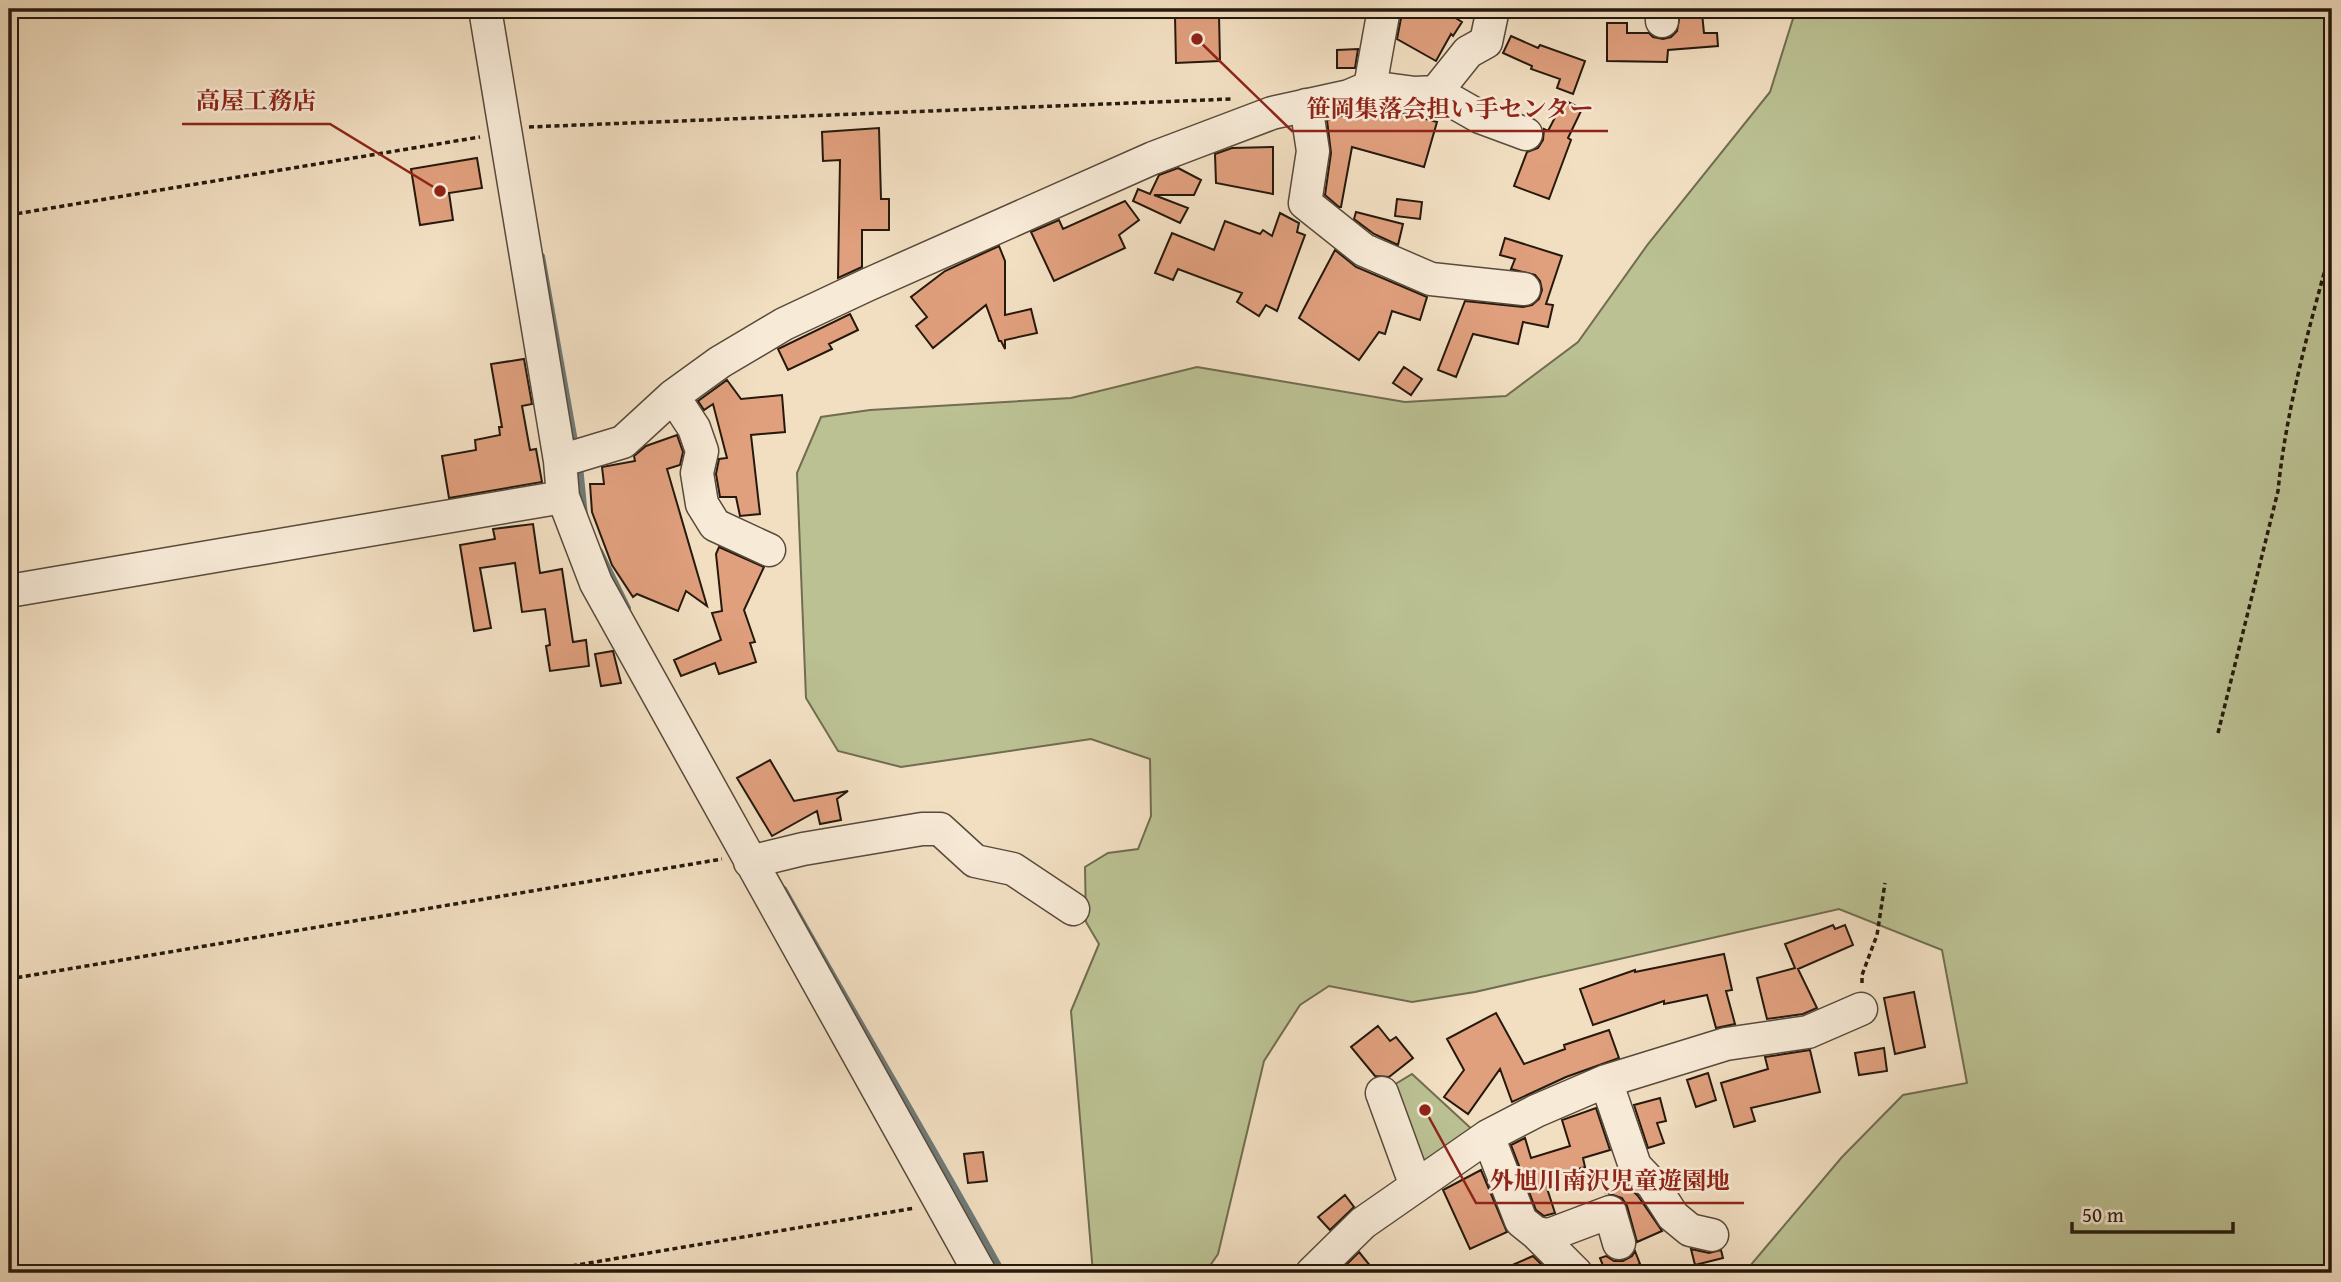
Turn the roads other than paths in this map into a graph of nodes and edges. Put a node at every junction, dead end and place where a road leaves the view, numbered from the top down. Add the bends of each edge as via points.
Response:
1 (485, 9) edge
2 (1384, 9) edge
3 (1493, 9) edge
4 (1370, 87) junction
5 (1436, 92) junction
6 (1306, 105) junction
7 (1526, 134) dead end
8 (1524, 289) dead end
9 (673, 396) junction
10 (559, 461) junction
11 (563, 497) junction
12 (769, 550) dead end
13 (9, 591) edge
14 (747, 856) junction
15 (1073, 909) dead end
16 (1861, 1010) road end
17 (1606, 1081) junction
18 (1382, 1093) dead end
19 (1488, 1136) junction
20 (1416, 1186) junction
21 (1536, 1233) junction
22 (1712, 1235) dead end
23 (1619, 1243) dead end
24 (980, 1273) edge
25 (1312, 1273) edge
26 (1576, 1273) edge

1 - 10 street
2 - 4 street
3 - 5 street via 1486,42 1468,52
4 - 5 street
4 - 6 street
5 - 7 street via 1480,117
6 - 8 street via 1313,151 1305,203 1364,250 1431,279
6 - 9 street via 1272,113 1153,158 867,285 784,324
9 - 10 street via 623,442
9 - 12 street via 694,428 702,451 698,473 702,505 715,525
10 - 11 street
11 - 13 street
11 - 14 street via 596,583
14 - 15 street via 940,829 975,861 1013,869
14 - 24 street
16 - 17 street via 1808,1032 1726,1044
17 - 19 street
17 - 22 street via 1635,1166 1673,1216 1690,1230
18 - 20 street
19 - 20 street
19 - 21 street via 1521,1221
20 - 25 street via 1363,1223
21 - 23 street via 1549,1235 1610,1212
21 - 26 street

